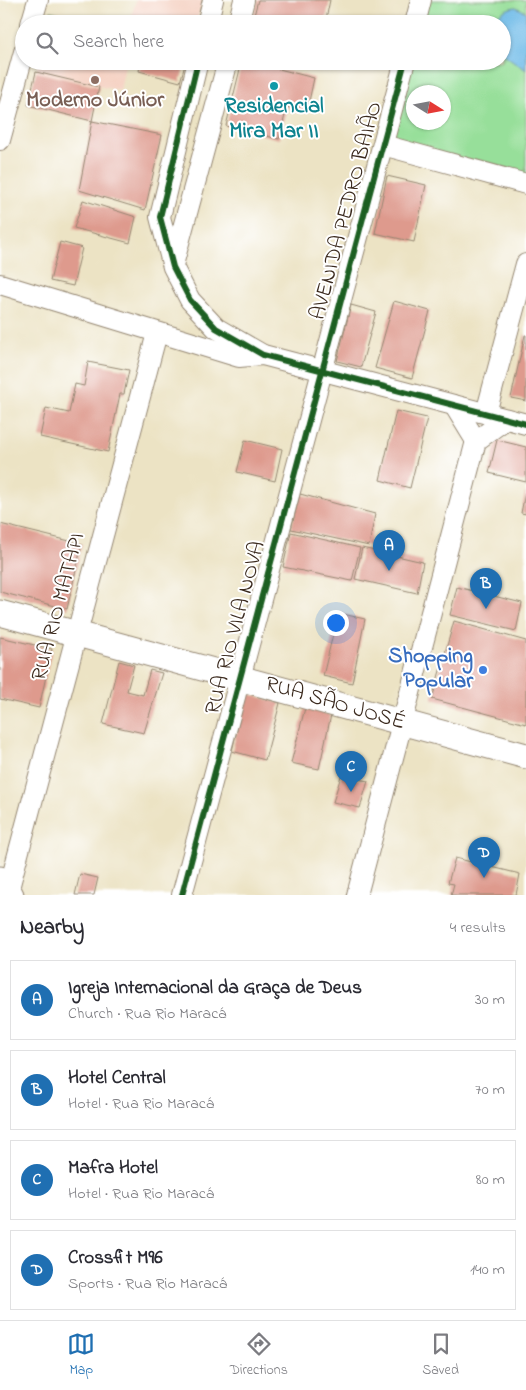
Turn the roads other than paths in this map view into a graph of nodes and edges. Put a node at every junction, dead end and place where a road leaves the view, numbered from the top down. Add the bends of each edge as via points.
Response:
1 (38, 0) edge
2 (213, 0) edge
3 (244, 0) edge
4 (422, 0) edge
5 (34, 15) edge
6 (211, 15) edge
7 (240, 15) edge
8 (418, 15) edge
9 (19, 70) edge
10 (196, 70) edge
11 (226, 70) edge
12 (403, 70) edge
13 (0, 140) edge
14 (383, 144) junction
15 (526, 184) edge
16 (526, 264) edge
17 (173, 267) junction
18 (0, 284) edge
19 (157, 333) junction
20 (263, 355) junction
21 (323, 370) junction
22 (454, 405) junction
23 (486, 413) junction
24 (506, 419) junction
25 (526, 424) edge
26 (476, 441) junction
27 (0, 613) edge
28 (77, 634) junction
29 (241, 677) junction
30 (403, 723) junction
31 (526, 756) edge
32 (6, 889) edge
33 (182, 895) edge
34 (357, 895) edge

1 - 5 street
2 - 6 street
3 - 7 street
4 - 8 street
9 - 13 street
10 - 17 street via 160,218
11 - 17 street
12 - 14 street, AVENIDA PEDRO BAIÃO
14 - 15 street
14 - 21 street, AVENIDA PEDRO BAIÃO
16 - 23 street
17 - 20 street via 190,300 216,328
18 - 19 street
19 - 20 street via 239,357
19 - 28 street, RUA RIO MATAPI
20 - 21 street
21 - 22 street
21 - 29 street, RUA RIO VILA NOVA
22 - 23 street
22 - 26 street
23 - 24 street
24 - 25 street
24 - 26 street
26 - 30 street
27 - 28 main road, RUA SÃO JOSÉ
28 - 29 main road, RUA SÃO JOSÉ
28 - 32 street, RUA RIO MATAPI
29 - 30 main road, RUA SÃO JOSÉ
29 - 33 street, RUA RIO VILA NOVA
30 - 31 main road, RUA SÃO JOSÉ
30 - 34 street

